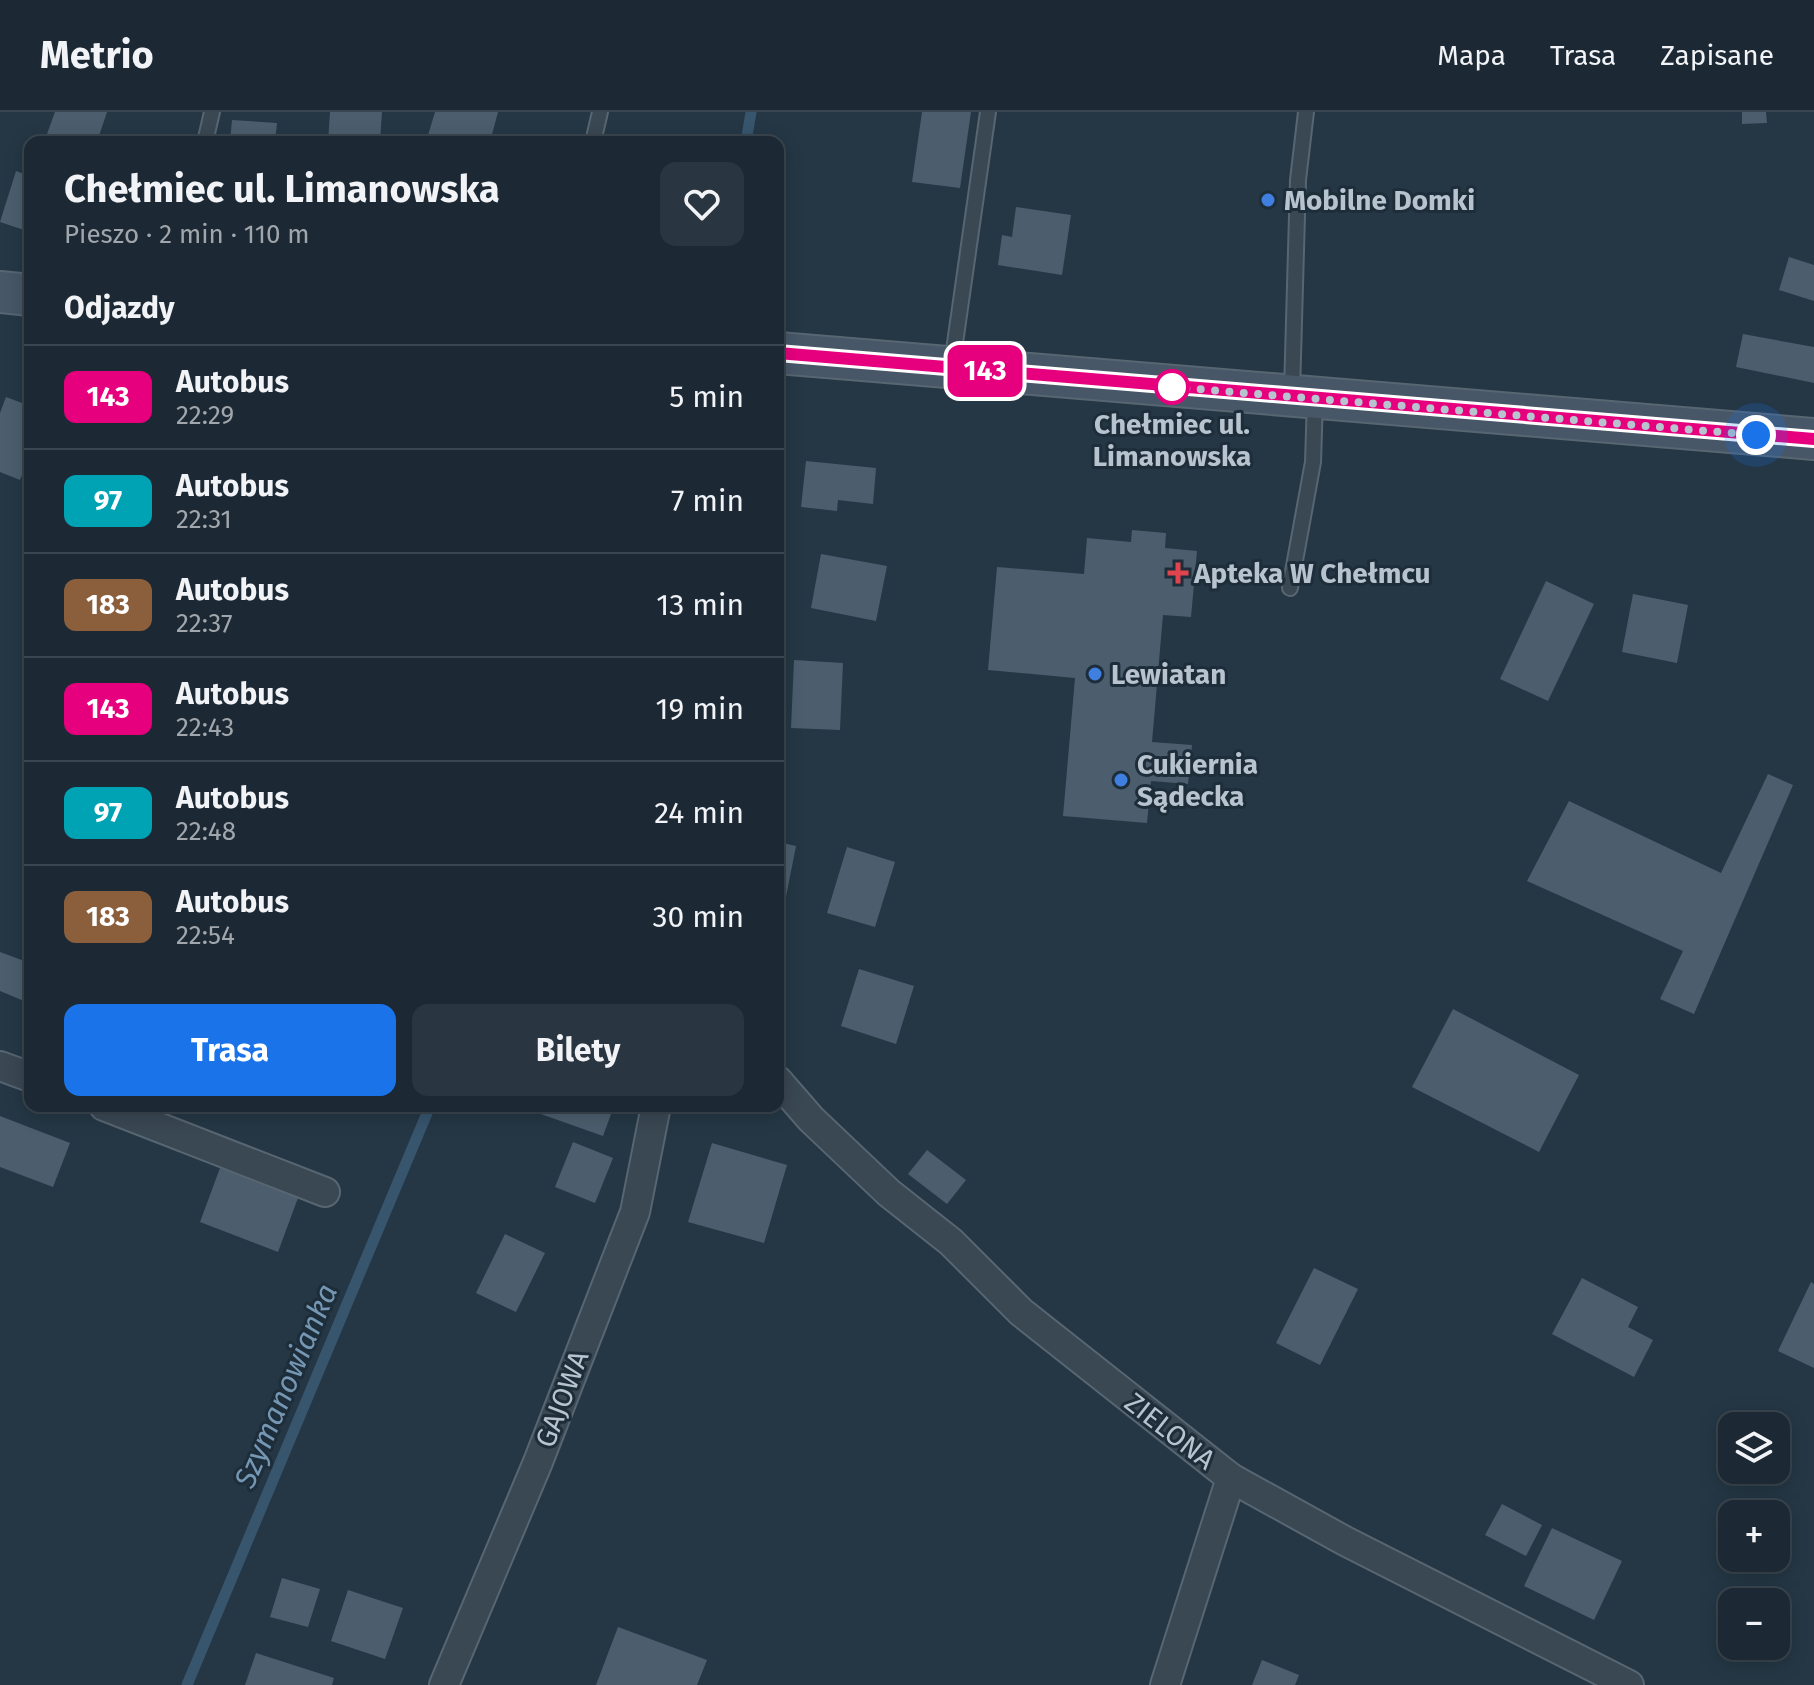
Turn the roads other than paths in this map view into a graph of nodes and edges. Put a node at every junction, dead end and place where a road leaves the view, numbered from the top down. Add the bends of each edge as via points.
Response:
1 (212, 112) edge
2 (600, 112) edge
3 (988, 112) edge
4 (1306, 112) edge
5 (206, 136) edge
6 (594, 136) edge
7 (0, 292) edge
8 (24, 294) edge
9 (784, 354) edge
10 (951, 369) junction
11 (1304, 398) junction
12 (1814, 439) edge
13 (1290, 588) dead end
14 (0, 1066) edge
15 (24, 1075) edge
16 (784, 1088) edge
17 (119, 1112) edge
18 (655, 1112) edge
19 (325, 1192) dead end
20 (1231, 1478) junction
21 (444, 1685) edge
22 (1165, 1685) edge
23 (1629, 1685) edge

1 - 5 lane
2 - 6 lane
3 - 10 lane
4 - 11 lane via 1298,180
7 - 8 main road
9 - 10 main road
10 - 11 main road
11 - 12 main road
11 - 13 lane via 1313,462
14 - 15 street
16 - 20 street, ZIELONA via 867,1172 951,1242 1021,1312
17 - 19 street
18 - 21 street, GAJOWA via 635,1212
20 - 22 street
20 - 23 street, ZIELONA

